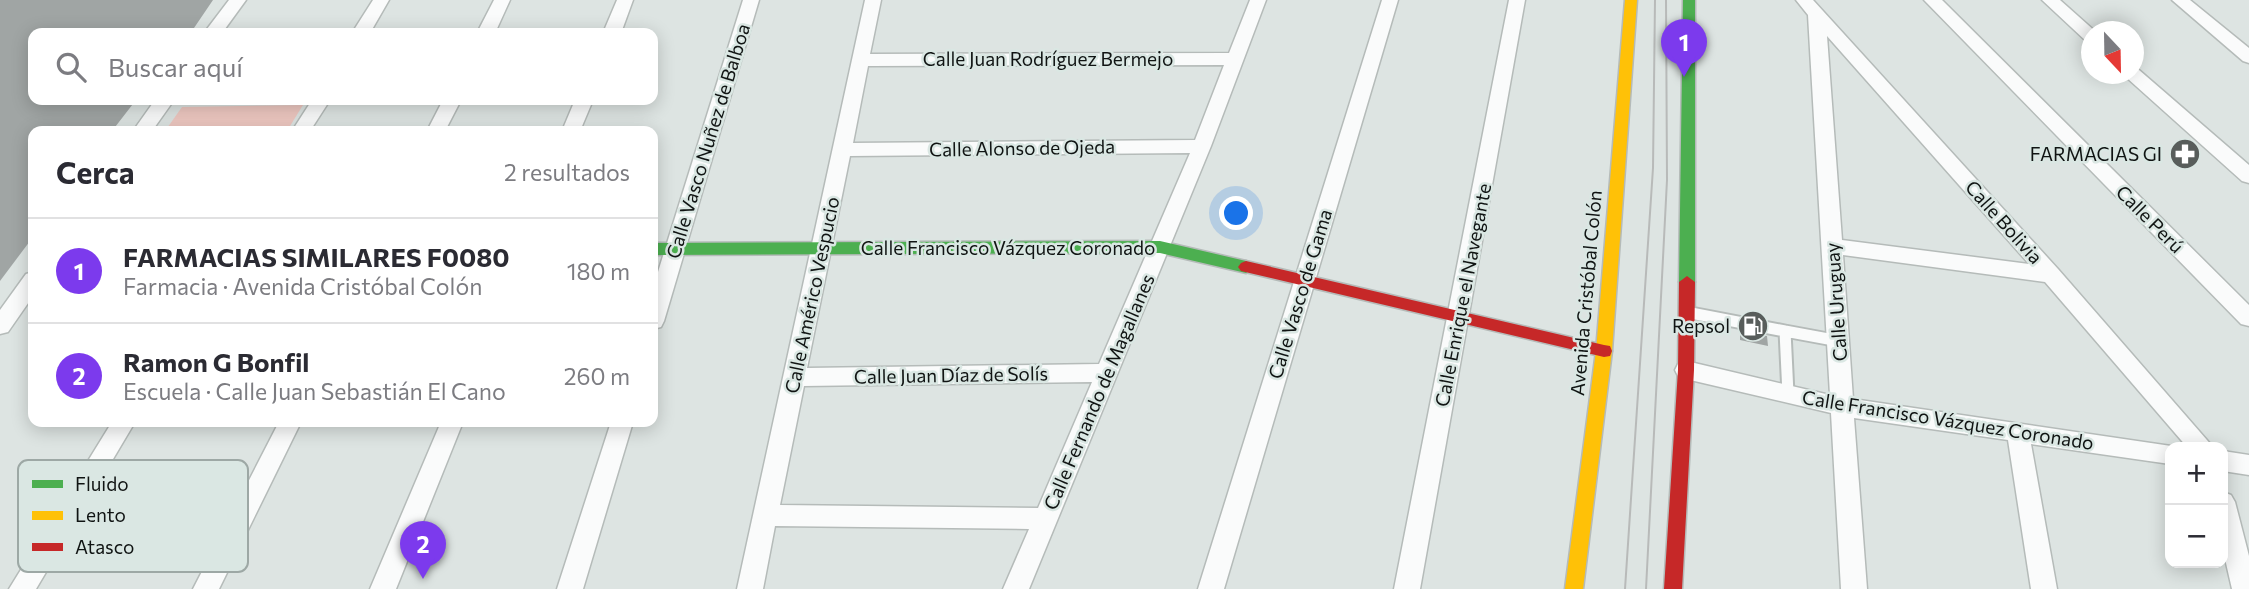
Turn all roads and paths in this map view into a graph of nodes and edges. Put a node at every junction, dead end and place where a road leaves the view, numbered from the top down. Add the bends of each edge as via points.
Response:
1 (238, 0) edge
2 (382, 0) edge
3 (502, 0) edge
4 (625, 0) edge
5 (751, 0) edge
6 (873, 0) edge
7 (1258, 0) edge
8 (1390, 0) edge
9 (1517, 0) edge
10 (1631, 0) edge
11 (1689, 0) edge
12 (1932, 0) edge
13 (2050, 0) edge
14 (2180, 0) edge
15 (1810, 7) edge
16 (217, 28) edge
17 (364, 28) edge
18 (488, 28) edge
19 (613, 28) edge
20 (2081, 28) edge
21 (2249, 57) edge
22 (1234, 59) junction
23 (861, 60) junction
24 (2144, 84) edge
25 (161, 105) edge
26 (318, 105) edge
27 (449, 105) edge
28 (582, 105) edge
29 (146, 126) edge
30 (305, 126) edge
31 (439, 126) edge
32 (573, 126) edge
33 (1202, 146) junction
34 (843, 150) junction
35 (2249, 176) edge
36 (1831, 246) junction
37 (1160, 247) junction
38 (822, 248) junction
39 (658, 249) edge
40 (675, 249) junction
41 (2051, 275) junction
42 (1304, 281) junction
43 (28, 287) edge
44 (658, 305) edge
45 (1686, 312) junction
46 (1460, 317) junction
47 (2249, 318) edge
48 (0, 326) edge
49 (1785, 331) junction
50 (1839, 341) junction
51 (1604, 351) junction
52 (1686, 370) junction
53 (1107, 373) junction
54 (794, 377) junction
55 (1788, 394) junction
56 (1844, 407) junction
57 (121, 427) edge
58 (287, 427) edge
59 (450, 427) edge
60 (620, 427) edge
61 (2018, 432) junction
62 (2197, 442) edge
63 (2165, 453) edge
64 (101, 460) edge
65 (2228, 462) edge
66 (2249, 465) edge
67 (2224, 505) edge
68 (248, 506) edge
69 (766, 515) junction
70 (1046, 519) junction
71 (32, 572) edge
72 (215, 572) edge
73 (22, 589) edge
74 (206, 589) edge
75 (383, 589) edge
76 (570, 589) edge
77 (750, 589) edge
78 (1016, 589) edge
79 (1211, 589) edge
80 (1407, 589) edge
81 (1574, 589) edge
82 (1673, 589) edge
83 (1854, 589) edge
84 (2043, 589) edge
85 (2245, 589) edge

1 - 16 street
2 - 17 street
3 - 18 street
4 - 19 street
5 - 40 street, Calle Vasco Nuñez de Balboa
6 - 23 street, Calle Américo Vespucio
7 - 22 street, Calle Fernando de Magallanes
8 - 42 street, Calle Vasco de Gama
9 - 46 street, Calle Enrique el Navegante
10 - 51 main road, Avenida Cristóbal Colón
11 - 45 main road
12 - 47 street, Calle Perú
13 - 20 street
14 - 21 street
15 - 36 street, Calle Uruguay
15 - 41 street, Calle Bolivia
22 - 23 street, Calle Juan Rodríguez Bermejo
22 - 33 street, Calle Fernando de Magallanes
23 - 34 street, Calle Américo Vespucio
24 - 35 street
25 - 29 street
26 - 30 street
27 - 31 street
28 - 32 street
33 - 34 street, Calle Alonso de Ojeda
33 - 37 street, Calle Fernando de Magallanes
34 - 38 street, Calle Américo Vespucio
36 - 41 street
36 - 50 street, Calle Uruguay
37 - 38 main road, Calle Francisco Vázquez Coronado
37 - 42 main road, Calle Francisco Vázquez Coronado
37 - 53 street, Calle Fernando de Magallanes
38 - 40 main road, Calle Francisco Vázquez Coronado
38 - 54 street, Calle Américo Vespucio
39 - 40 main road, Calle Francisco Vázquez Coronado
40 - 44 street, Calle Vasco Nuñez de Balboa
41 - 62 street, Calle Bolivia
42 - 46 main road, Calle Francisco Vázquez Coronado
42 - 79 street, Calle Vasco de Gama
43 - 48 street
45 - 49 lane
45 - 52 main road
46 - 51 main road, Calle Francisco Vázquez Coronado
46 - 80 street, Calle Enrique el Navegante
49 - 50 lane
49 - 55 lane
50 - 56 street, Calle Uruguay
51 - 81 main road, Avenida Cristóbal Colón
52 - 55 street, Calle Francisco Vázquez Coronado
52 - 82 main road
53 - 54 street, Calle Juan Díaz de Solís
53 - 70 street, Calle Fernando de Magallanes
54 - 69 street, Calle Américo Vespucio
55 - 56 street, Calle Francisco Vázquez Coronado
56 - 61 street, Calle Francisco Vázquez Coronado
56 - 83 street, Calle Uruguay
57 - 64 street
58 - 68 street
59 - 75 street
60 - 76 street
61 - 63 street, Calle Francisco Vázquez Coronado
61 - 84 street
65 - 66 street
67 - 85 street
69 - 70 street
69 - 77 street, Calle Américo Vespucio
70 - 78 street, Calle Fernando de Magallanes
71 - 73 street
72 - 74 street

